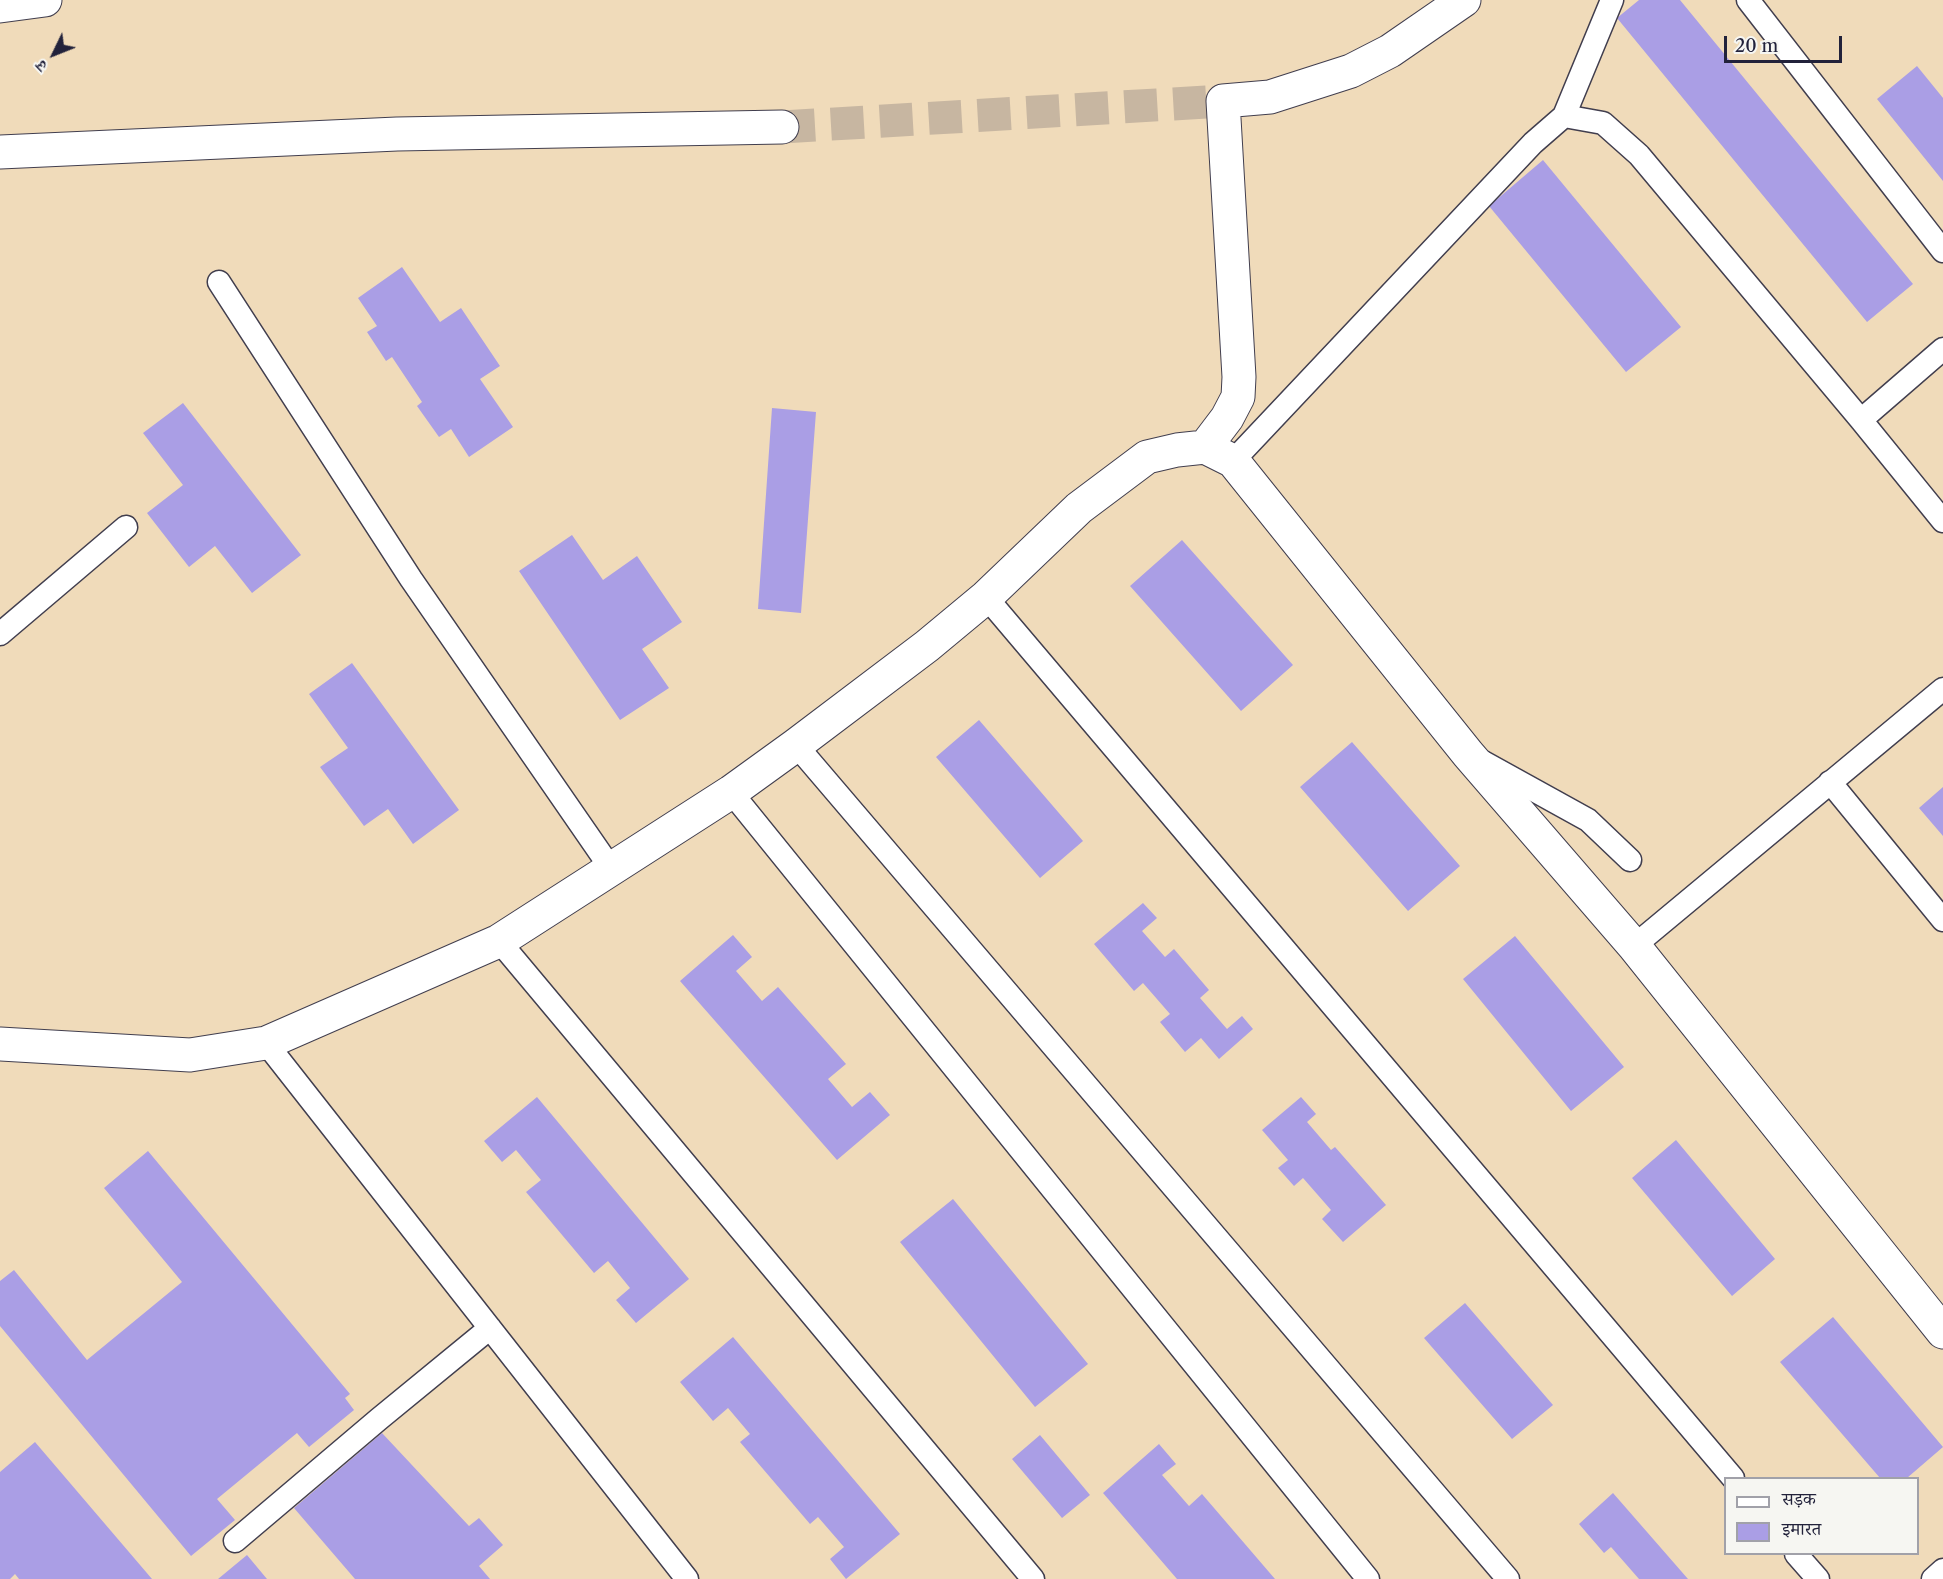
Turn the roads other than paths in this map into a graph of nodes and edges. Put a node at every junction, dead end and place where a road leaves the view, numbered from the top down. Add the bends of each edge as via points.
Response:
1 (45, 0) edge
2 (1464, 0) edge
3 (1612, 0) edge
4 (1748, 0) edge
5 (0, 6) edge
6 (1564, 116) junction
7 (782, 127) tunnel mouth
8 (0, 152) edge
9 (1943, 251) edge
10 (219, 282) dead end
11 (1943, 349) edge
12 (1862, 420) junction
13 (1219, 454) junction
14 (1943, 521) edge
15 (126, 527) dead end
16 (987, 597) junction
17 (0, 634) edge
18 (1943, 689) edge
19 (796, 745) junction
20 (1468, 754) junction
21 (1830, 782) junction
22 (731, 792) junction
23 (1630, 860) dead end
24 (612, 870) junction
25 (1943, 921) edge
26 (499, 942) junction
27 (1634, 946) junction
28 (266, 1043) junction
29 (0, 1044) edge
30 (0, 1050) edge
31 (490, 1328) junction
32 (1943, 1332) edge
33 (1731, 1477) edge
34 (235, 1540) dead end
35 (1797, 1555) edge
36 (1943, 1570) edge
37 (687, 1579) edge
38 (1033, 1579) edge
39 (1368, 1579) edge
40 (1508, 1579) edge
41 (1818, 1579) edge
42 (1933, 1579) edge

1 - 5 street
2 - 13 street via 1389,51 1351,71 1270,97 1223,101 1239,377 1238,397 1227,418
3 - 6 lane
4 - 9 lane
6 - 12 lane via 1603,123 1639,155
6 - 13 lane
7 - 8 street via 397,134
10 - 24 lane via 411,579
11 - 12 lane
12 - 14 lane
13 - 16 street via 1178,450 1147,457 1079,508
13 - 20 street
15 - 17 lane
16 - 19 street
16 - 33 lane
18 - 21 lane
19 - 22 street
19 - 40 lane
20 - 23 lane via 1588,820
20 - 27 street
21 - 25 lane
21 - 27 lane
22 - 24 street
22 - 39 lane
24 - 26 street
26 - 28 street
26 - 38 lane
27 - 32 street
28 - 29 street via 190,1055
28 - 31 lane
29 - 30 lane
31 - 34 lane
31 - 37 lane
35 - 41 lane
36 - 42 lane

